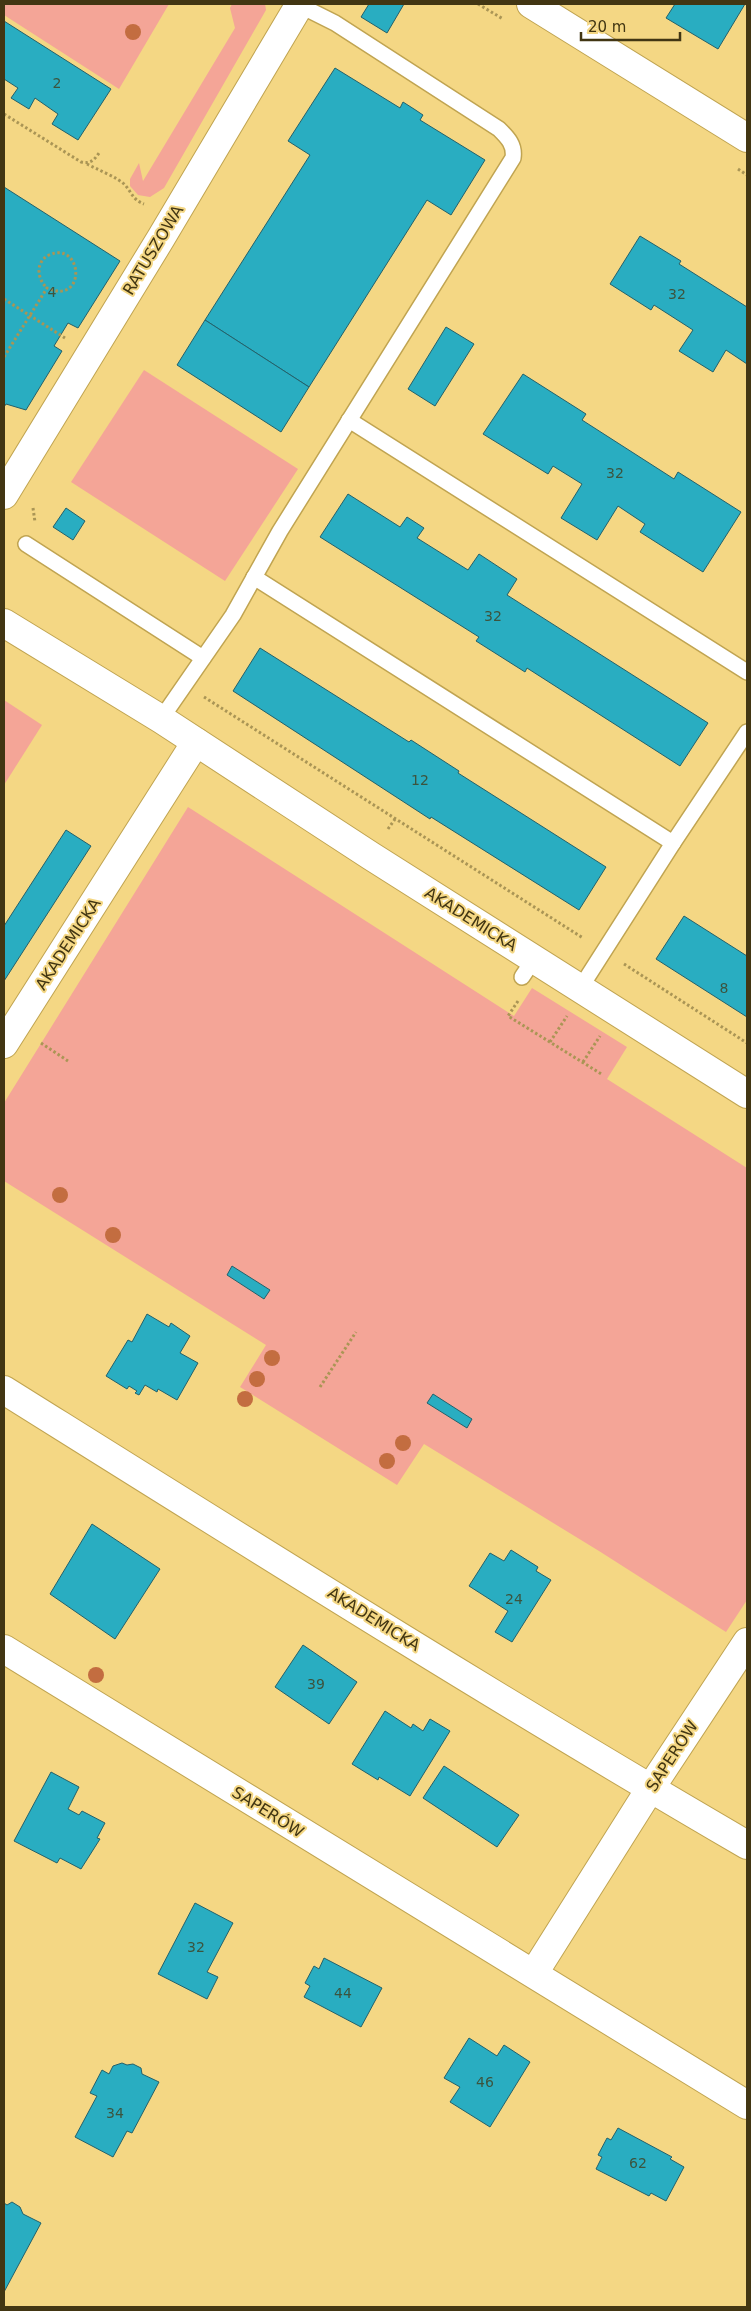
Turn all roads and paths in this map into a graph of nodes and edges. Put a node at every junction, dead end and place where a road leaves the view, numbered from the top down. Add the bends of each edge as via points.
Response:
1 (299, 4) edge
2 (531, 4) edge
3 (4, 114) edge
4 (747, 138) edge
5 (100, 153) dead end
6 (87, 164) junction
7 (107, 174) dead end
8 (47, 288) junction
9 (4, 300) edge
10 (29, 316) junction
11 (67, 339) dead end
12 (4, 357) edge
13 (349, 420) junction
14 (4, 495) edge
15 (26, 544) dead end
16 (254, 577) junction
17 (4, 623) edge
18 (203, 658) junction
19 (747, 672) edge
20 (188, 679) junction
21 (161, 719) junction
22 (747, 732) edge
23 (196, 742) junction
24 (673, 843) junction
25 (604, 951) junction
26 (528, 968) junction
27 (581, 987) junction
28 (566, 1016) dead end
29 (600, 1036) dead end
30 (550, 1042) junction
31 (747, 1043) edge
32 (4, 1044) edge
33 (583, 1062) junction
34 (603, 1075) dead end
35 (747, 1094) edge
36 (356, 1332) dead end
37 (320, 1387) dead end
38 (4, 1390) edge
39 (747, 1642) edge
40 (4, 1649) edge
41 (650, 1789) junction
42 (747, 1845) edge
43 (534, 1973) junction
44 (747, 2105) edge

1 - 13 lane via 335,23 499,130 514,151 513,158
1 - 14 street, RATUSZOWA
2 - 4 street
3 - 6 path
5 - 6 path
6 - 7 path
8 - 8 path via 39,278 42,261 49,256 65,255 76,268 76,278 62,291 54,292
8 - 10 path
9 - 10 path
10 - 11 path
10 - 12 path
13 - 16 lane
13 - 19 lane
15 - 18 lane
16 - 18 lane
16 - 24 lane
17 - 21 street, AKADEMICKA
18 - 20 lane
20 - 21 lane
20 - 25 path via 207,700
21 - 23 street, AKADEMICKA
22 - 24 lane
23 - 26 street, AKADEMICKA via 371,856
23 - 32 street, AKADEMICKA
24 - 25 lane
25 - 27 lane
25 - 31 path
26 - 27 street, AKADEMICKA
26 - 30 path via 523,993 508,1016
27 - 35 street, AKADEMICKA
28 - 30 path
29 - 33 path
30 - 33 path
33 - 34 path
36 - 37 path
38 - 41 street, AKADEMICKA
39 - 41 street, SAPERÓW
40 - 43 street, SAPERÓW
41 - 42 street, AKADEMICKA
41 - 43 street, SAPERÓW
43 - 44 street, SAPERÓW

